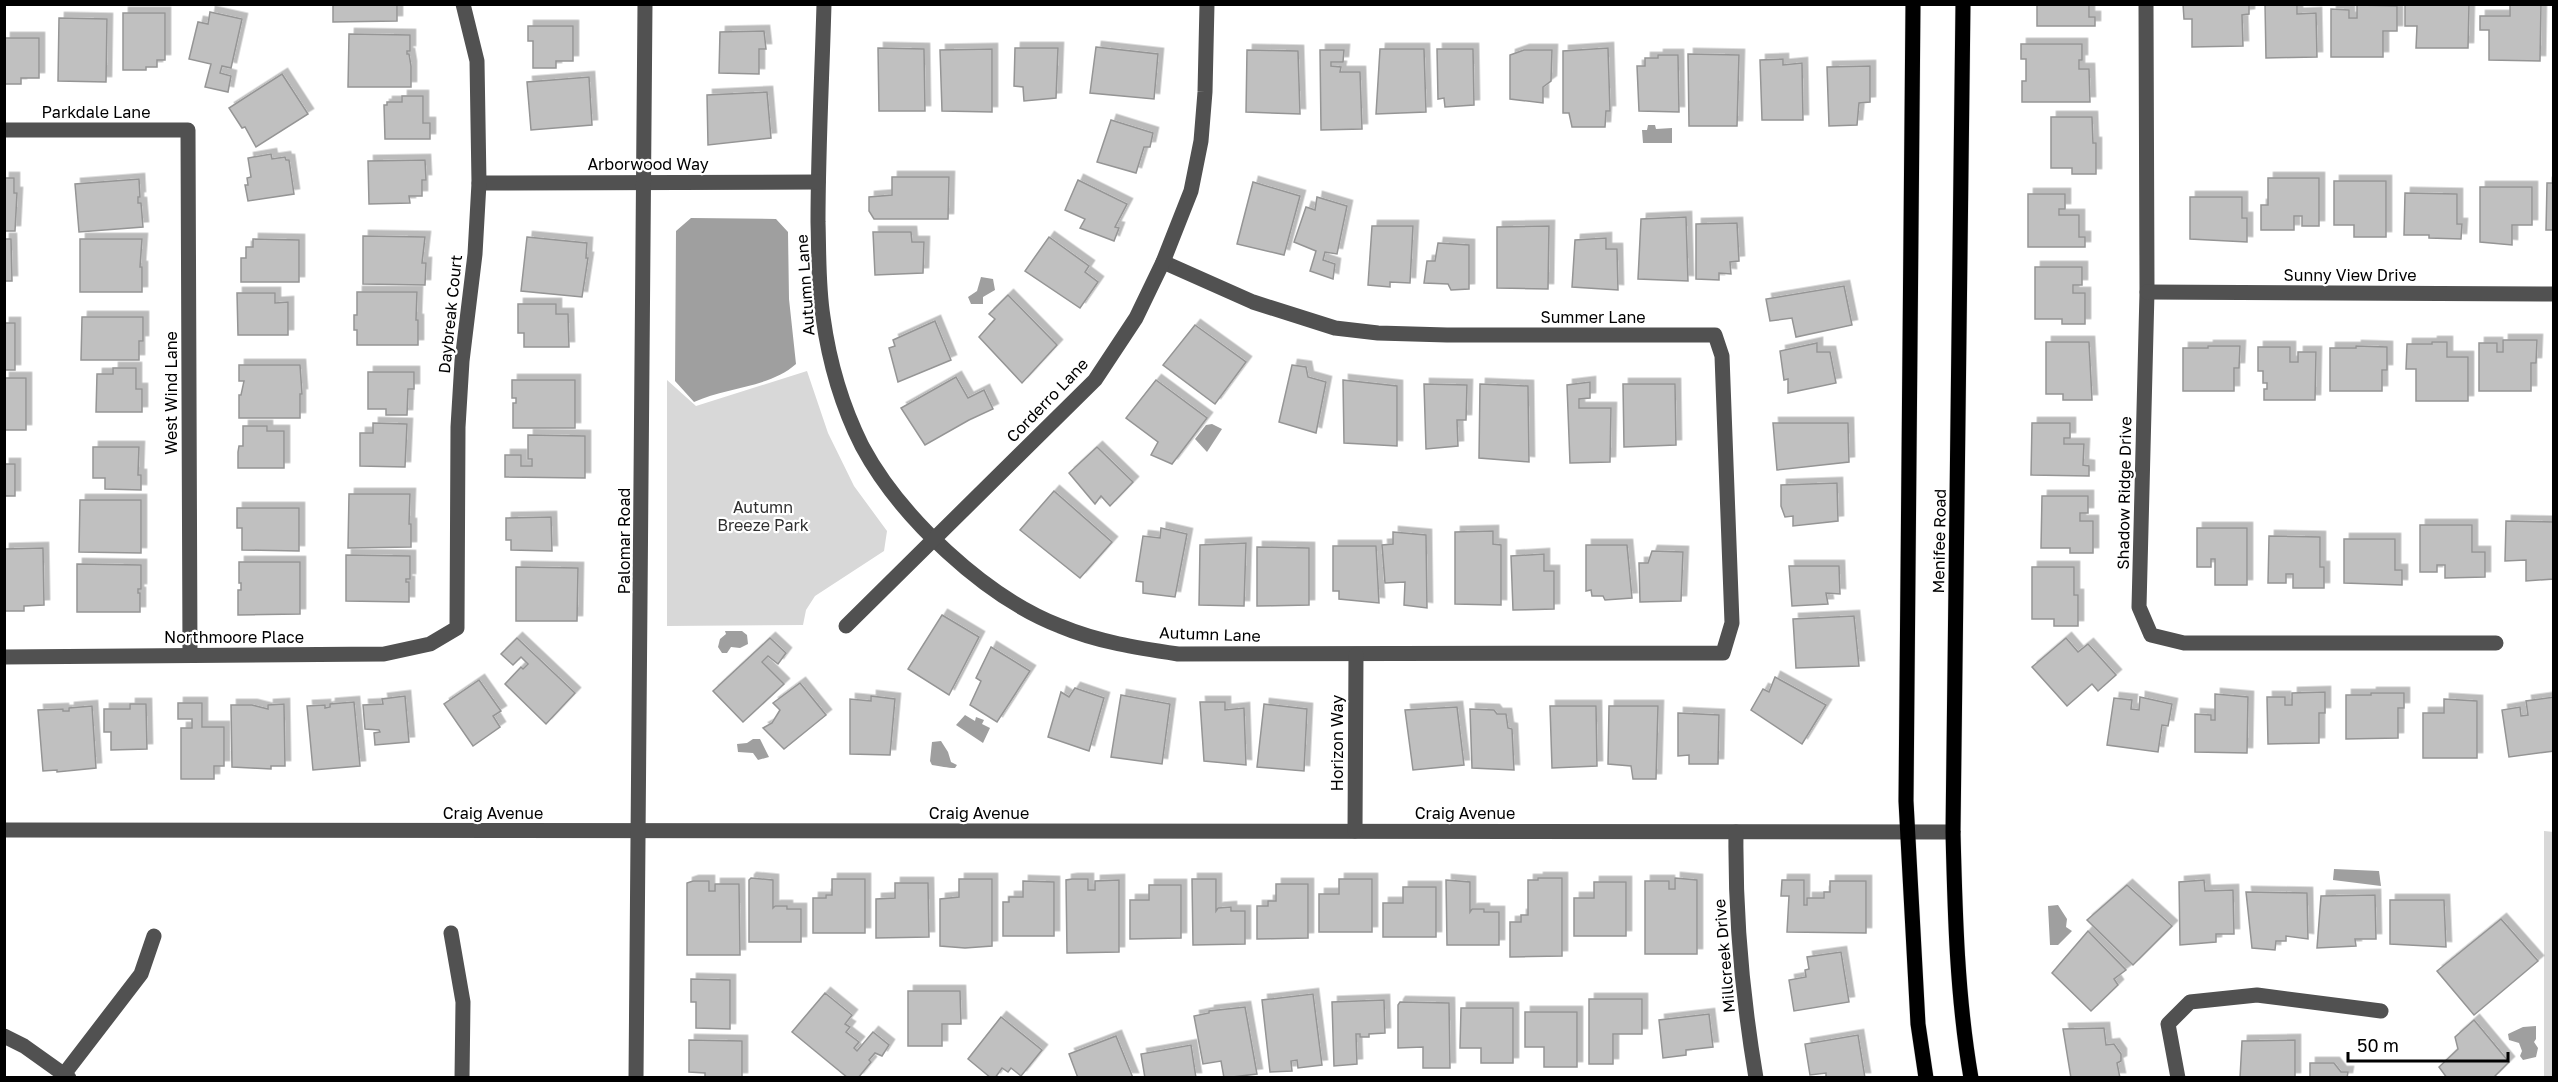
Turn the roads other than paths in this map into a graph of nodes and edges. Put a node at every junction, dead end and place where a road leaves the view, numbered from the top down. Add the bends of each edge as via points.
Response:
1 (463, 4) edge
2 (645, 4) edge
3 (824, 4) edge
4 (1207, 4) edge
5 (1913, 4) edge
6 (1963, 4) edge
7 (2146, 4) edge
8 (4, 130) edge
9 (188, 130) joint
10 (644, 182) junction
11 (818, 182) junction
12 (479, 183) junction
13 (1163, 262) junction
14 (2147, 292) junction
15 (2553, 294) edge
16 (934, 540) junction
17 (846, 626) dead end
18 (458, 628) joint
19 (2496, 643) dead end
20 (1723, 653) joint
21 (190, 655) junction
22 (1356, 655) junction
23 (4, 657) edge
24 (4, 830) edge
25 (639, 831) junction
26 (1355, 831) junction
27 (1736, 832) junction
28 (1908, 832) junction
29 (1953, 832) junction
30 (451, 933) dead end
31 (154, 936) dead end
32 (2381, 1011) dead end
33 (4, 1036) edge
34 (67, 1075) edge
35 (462, 1077) edge
36 (636, 1077) edge
37 (1756, 1077) edge
38 (1926, 1077) edge
39 (1971, 1077) edge
40 (2178, 1077) edge

1 - 12 street, Daybreak Court via 477,61
2 - 10 street, Palomar Road
3 - 11 street, Autumn Lane
4 - 13 street, Corderro Lane via 1201,141 1191,191
5 - 28 main road, Menifee Road
6 - 29 main road, Menifee Road
7 - 14 street, Shadow Ridge Drive
8 - 9 street, Parkdale Lane
9 - 21 street, West Wind Lane
10 - 11 street, Arborwood Way
10 - 12 street, Arborwood Way
10 - 25 street, Palomar Road
11 - 16 street, Autumn Lane via 822,316 845,408 863,447 895,494
12 - 18 street, Daybreak Court via 458,427
13 - 16 street, Corderro Lane via 1136,318 1095,380
13 - 20 street, Summer Lane via 1253,302 1345,329 1447,335 1715,335 1722,356 1732,623
14 - 15 street, Sunny View Drive
14 - 19 street, Shadow Ridge Drive via 2139,607 2151,635 2184,643
16 - 17 street, Corderro Lane
16 - 22 street, Autumn Lane via 1020,607 1059,626 1119,645 1179,654
18 - 21 street, Northmoore Place via 430,644 384,654
20 - 22 street, Autumn Lane
21 - 23 street, Northmoore Place
22 - 26 street, Horizon Way
24 - 25 street, Craig Avenue
25 - 26 street, Craig Avenue
25 - 36 street, Palomar Road
26 - 27 street, Craig Avenue
27 - 28 street, Craig Avenue
27 - 37 street, Millcreek Drive via 1739,962
28 - 29 street, Craig Avenue
28 - 38 main road, Menifee Road via 1918,1024
29 - 39 main road, Menifee Road via 1964,1035
30 - 35 street via 463,1002
31 - 34 street via 141,974
32 - 40 street via 2257,995 2190,1002 2168,1024
33 - 34 street

